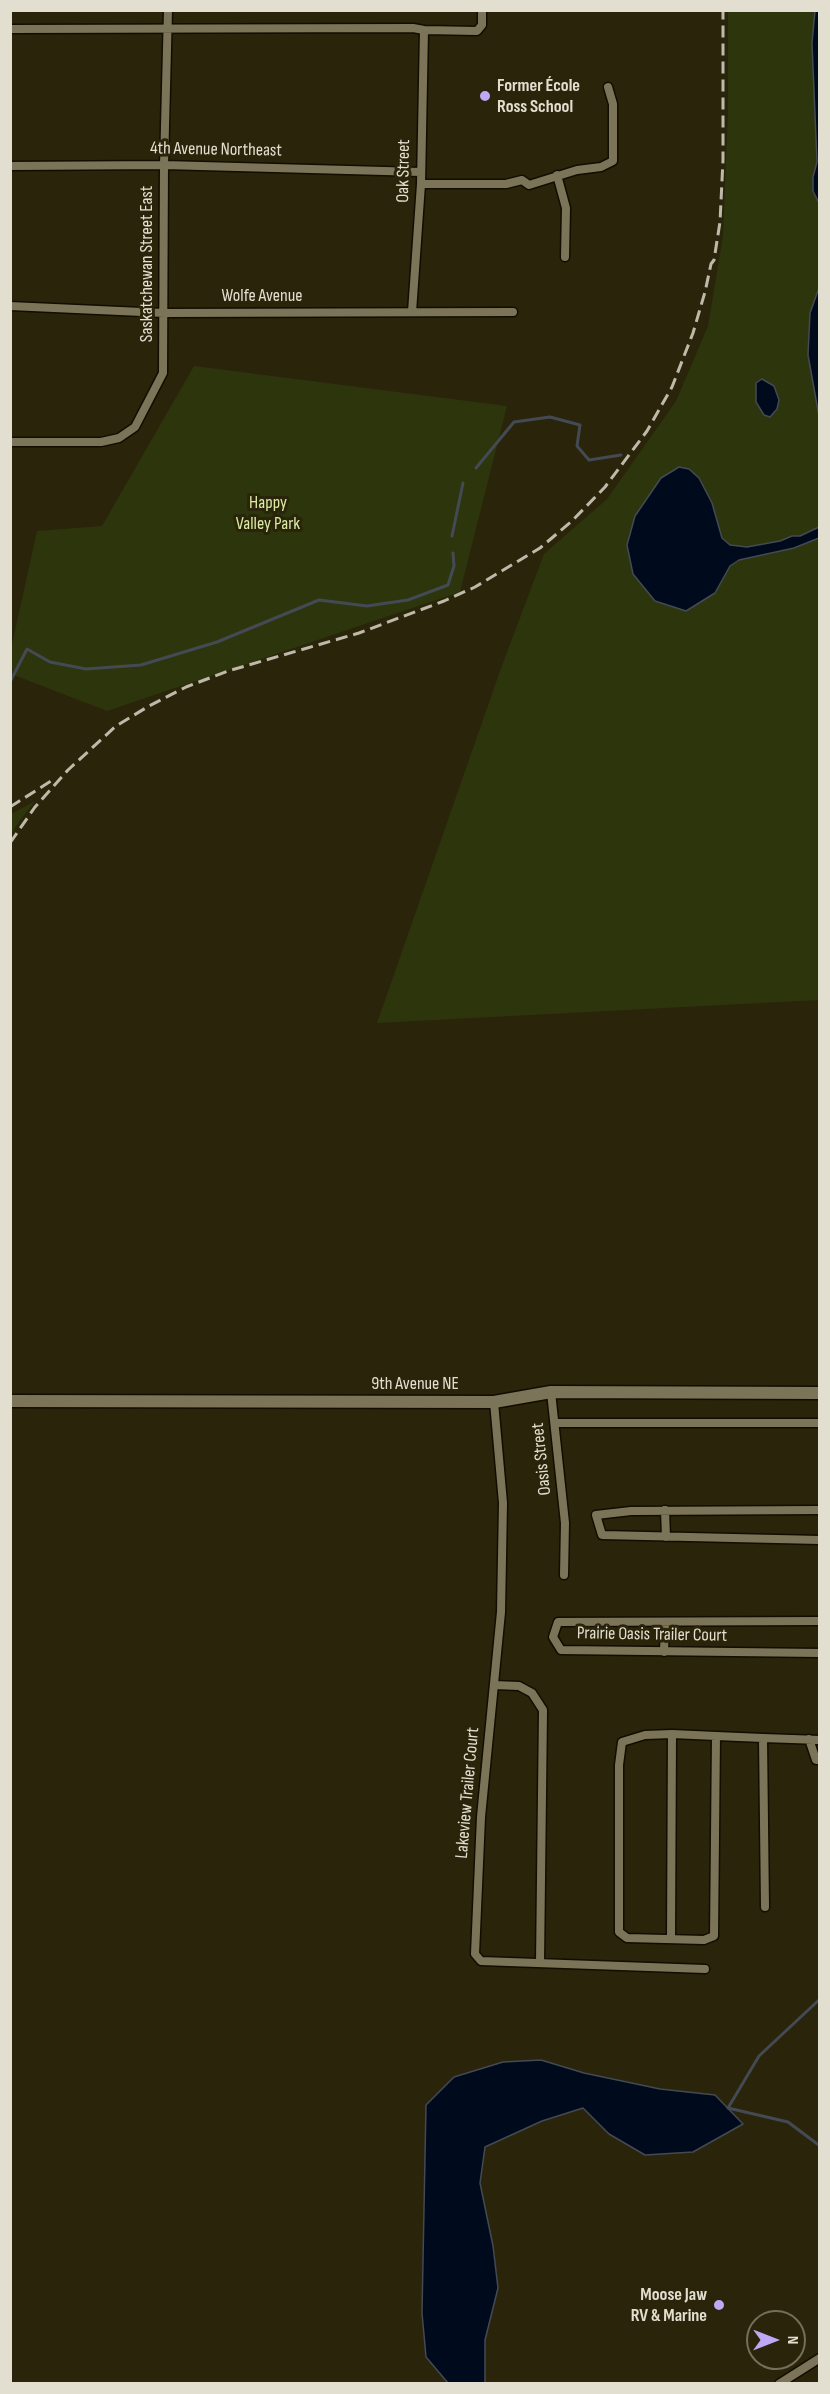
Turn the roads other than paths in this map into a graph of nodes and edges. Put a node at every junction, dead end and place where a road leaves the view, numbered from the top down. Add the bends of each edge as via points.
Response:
1 (168, 10) edge
2 (482, 10) edge
3 (168, 28) junction
4 (10, 29) edge
5 (424, 30) junction
6 (608, 87) dead end
7 (164, 165) junction
8 (10, 166) edge
9 (421, 172) junction
10 (557, 176) junction
11 (421, 184) junction
12 (565, 257) dead end
13 (10, 306) edge
14 (412, 312) junction
15 (513, 312) dead end
16 (164, 313) junction
17 (10, 442) edge
18 (551, 1392) junction
19 (819, 1393) edge
20 (10, 1401) edge
21 (494, 1402) junction
22 (555, 1423) junction
23 (819, 1423) edge
24 (665, 1510) junction
25 (819, 1510) edge
26 (666, 1537) junction
27 (819, 1540) edge
28 (564, 1575) dead end
29 (819, 1621) edge
30 (665, 1623) junction
31 (664, 1652) junction
32 (819, 1653) edge
33 (494, 1685) junction
34 (672, 1734) junction
35 (717, 1736) junction
36 (763, 1738) junction
37 (808, 1739) junction
38 (819, 1740) edge
39 (819, 1760) edge
40 (765, 1907) dead end
41 (671, 1939) junction
42 (540, 1963) junction
43 (705, 1969) dead end
44 (819, 2358) edge
45 (779, 2384) edge

1 - 3 street, Saskatchewan Street East
2 - 5 street via 482,25 477,31
3 - 4 street
3 - 5 street
3 - 7 street, Saskatchewan Street East
5 - 9 street, Oak Street
6 - 10 street via 613,104 613,161
7 - 8 street, 4th Avenue Northeast
7 - 9 street, 4th Avenue Northeast
7 - 16 street, Saskatchewan Street East
9 - 11 street, Oak Street
10 - 11 street via 529,185 522,180 506,184
10 - 12 street via 566,208
11 - 14 street, Oak Street
13 - 16 street, Wolfe Avenue
14 - 15 street, Wolfe Avenue
14 - 16 street, Wolfe Avenue
16 - 17 street, Saskatchewan Street East via 163,373 135,427 119,438 101,442
18 - 19 street, 9th Avenue NE
18 - 21 street, 9th Avenue NE
18 - 22 street, Oasis Street
20 - 21 street, 9th Avenue NE
21 - 33 street, Lakeview Trailer Court via 503,1503 501,1612
22 - 23 street
22 - 28 street, Oasis Street via 564,1523
24 - 25 street
24 - 26 street
24 - 26 street via 596,1515 602,1535
26 - 27 street
29 - 30 street, Prairie Oasis Trailer Court
30 - 31 street
30 - 31 street, Prairie Oasis Trailer Court via 558,1622 553,1637 561,1650
31 - 32 street, Prairie Oasis Trailer Court
33 - 42 street via 519,1686 532,1694 543,1710
33 - 42 street, Lakeview Trailer Court via 481,1817 475,1954 481,1961
34 - 35 street
34 - 41 street
34 - 41 street via 645,1735 622,1742 619,1765 619,1932 627,1938
35 - 36 street
35 - 41 street via 714,1936 704,1940
36 - 37 street
36 - 40 street
37 - 38 street
37 - 39 street
42 - 43 street, Lakeview Trailer Court
44 - 45 street

